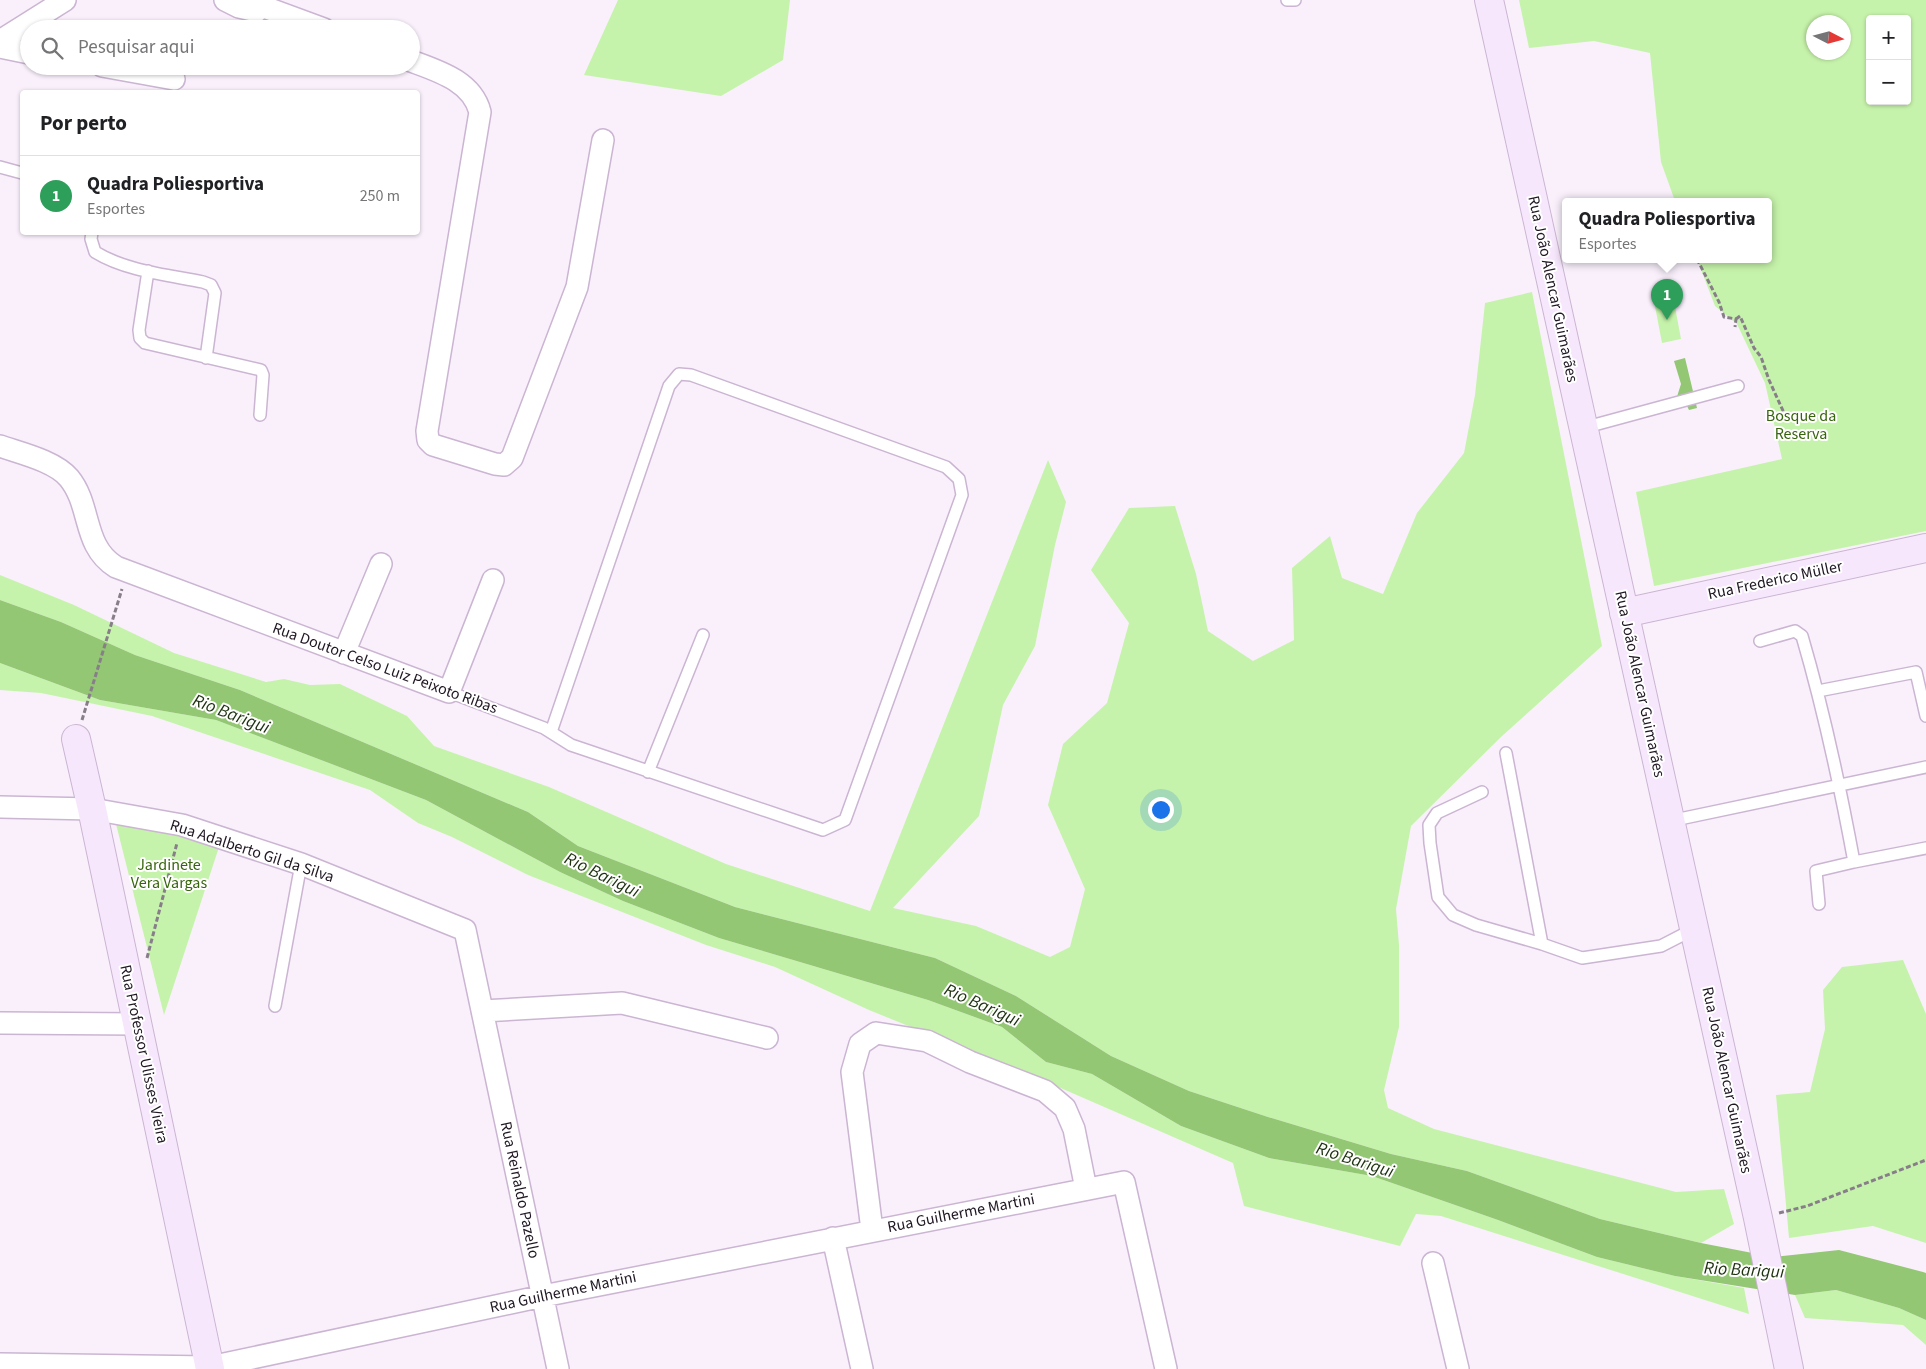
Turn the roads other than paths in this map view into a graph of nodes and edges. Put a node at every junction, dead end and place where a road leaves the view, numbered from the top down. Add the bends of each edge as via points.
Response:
1 (65, 0) edge
2 (225, 0) edge
3 (245, 0) edge
4 (1287, 0) edge
5 (1295, 0) edge
6 (1489, 0) edge
7 (280, 12) junction
8 (33, 20) edge
9 (301, 20) edge
10 (20, 28) edge
11 (0, 41) edge
12 (0, 47) edge
13 (20, 51) edge
14 (420, 64) edge
15 (148, 75) edge
16 (174, 80) dead end
17 (603, 140) dead end
18 (0, 166) edge
19 (20, 172) edge
20 (92, 235) edge
21 (148, 271) junction
22 (206, 358) junction
23 (1738, 386) dead end
24 (260, 415) dead end
25 (1583, 428) junction
26 (0, 446) edge
27 (1926, 548) edge
28 (381, 564) dead end
29 (493, 580) dead end
30 (1624, 613) junction
31 (703, 634) dead end
32 (1760, 641) dead end
33 (344, 653) junction
34 (1921, 671) edge
35 (1818, 691) junction
36 (449, 692) junction
37 (1926, 716) edge
38 (80, 728) road end
39 (551, 732) junction
40 (1506, 753) dead end
41 (1926, 767) edge
42 (648, 772) junction
43 (1840, 786) junction
44 (1482, 792) dead end
45 (0, 807) edge
46 (92, 809) junction
47 (1670, 821) junction
48 (1926, 848) edge
49 (1854, 862) junction
50 (301, 864) junction
51 (1819, 904) dead end
52 (1694, 929) junction
53 (465, 930) joint
54 (1542, 944) junction
55 (275, 1006) dead end
56 (482, 1011) junction
57 (0, 1023) edge
58 (138, 1024) junction
59 (767, 1038) dead end
60 (1086, 1189) junction
61 (872, 1230) junction
62 (833, 1238) junction
63 (1433, 1262) dead end
64 (543, 1296) junction
65 (0, 1364) edge
66 (210, 1368) edge
67 (558, 1369) edge
68 (862, 1369) edge
69 (1166, 1369) edge
70 (1458, 1369) edge
71 (1789, 1369) edge

1 - 8 street
2 - 7 street via 254,11
3 - 7 street
4 - 5 lane
6 - 25 main road, Rua João Alencar Guimarães
7 - 9 street
10 - 11 street
12 - 13 street
14 - 17 street via 442,72 469,91 480,112 427,430 428,440 433,445 495,464 504,465 512,458 576,287
15 - 16 street
18 - 19 lane
20 - 21 lane via 95,252 107,260
21 - 22 lane via 140,338 145,343
21 - 22 lane via 211,285 215,293
22 - 24 lane via 261,370
23 - 25 lane
25 - 30 main road, Rua João Alencar Guimarães
26 - 33 street, Rua Doutor Celso Luiz Peixoto Ribas via 52,465 68,477 77,492 98,552 107,561 127,572
27 - 30 main road, Rua Frederico Müller
28 - 33 street
29 - 36 street
30 - 47 main road, Rua João Alencar Guimarães
31 - 42 lane
32 - 35 lane via 1795,631 1802,636
33 - 36 street, Rua Doutor Celso Luiz Peixoto Ribas
34 - 35 lane
34 - 37 lane
35 - 43 lane
36 - 39 lane, Rua Doutor Celso Luiz Peixoto Ribas
38 - 46 main road, Rua Professor Ulisses Vieira
39 - 42 lane, Rua Doutor Celso Luiz Peixoto Ribas via 571,745
39 - 42 lane, Rua Doutor Celso Luiz Peixoto Ribas via 669,386 679,374 691,375 946,467 959,479 962,495 845,820 823,830
40 - 54 lane
41 - 43 lane
43 - 47 lane
43 - 49 lane
44 - 54 lane via 1437,813 1429,825 1438,897 1454,915 1476,925
45 - 46 street, Rua Adalberto Gil da Silva
46 - 50 street, Rua Adalberto Gil da Silva via 182,826
46 - 58 main road, Rua Professor Ulisses Vieira
47 - 52 main road, Rua João Alencar Guimarães
48 - 49 lane
49 - 51 lane via 1816,871
50 - 53 street, Rua Adalberto Gil da Silva
50 - 55 lane
52 - 54 lane via 1661,946 1582,958
52 - 71 main road, Rua João Alencar Guimarães
53 - 56 street, Rua Reinaldo Pazello
56 - 59 street via 622,1004
56 - 64 street, Rua Reinaldo Pazello
57 - 58 street
58 - 66 main road, Rua Professor Ulisses Vieira
60 - 61 street, Rua Guilherme Martini
60 - 61 street via 1074,1129 1065,1108 1045,1091 970,1062 927,1041 876,1033 860,1044 852,1072
60 - 69 street, Rua Guilherme Martini via 1124,1182
61 - 62 street, Rua Guilherme Martini
62 - 64 street, Rua Guilherme Martini
62 - 68 street
63 - 70 street
64 - 66 street, Rua Guilherme Martini
64 - 67 street, Rua Reinaldo Pazello
65 - 66 street, Rua Guilherme Martini

